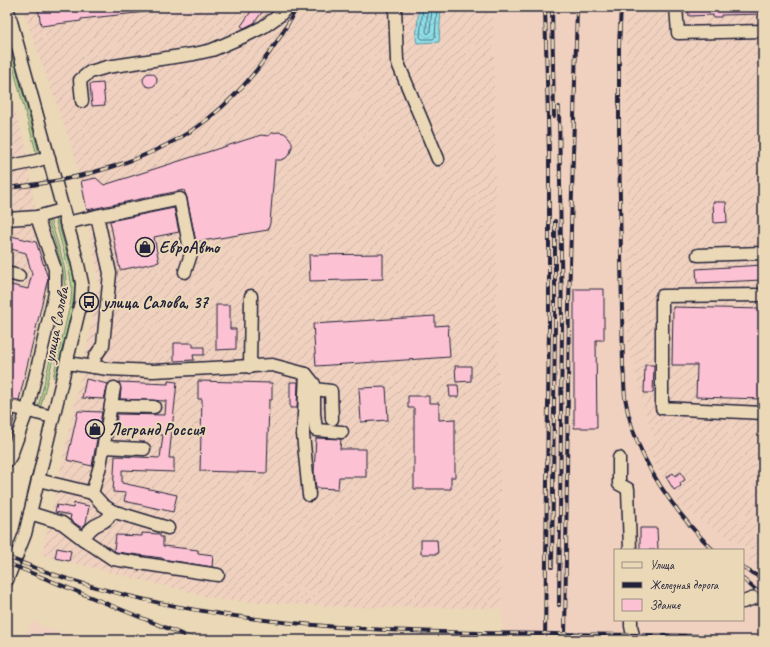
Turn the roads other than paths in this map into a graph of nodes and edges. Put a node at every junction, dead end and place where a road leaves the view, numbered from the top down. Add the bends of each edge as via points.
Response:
1 (7, 7) edge
2 (287, 7) edge
3 (395, 7) edge
4 (676, 7) edge
5 (763, 31) edge
6 (82, 101) dead end
7 (48, 157) junction
8 (438, 159) dead end
9 (7, 167) edge
10 (62, 210) junction
11 (97, 216) junction
12 (37, 217) junction
13 (7, 219) edge
14 (66, 224) junction
15 (763, 254) edge
16 (698, 255) dead end
17 (185, 272) dead end
18 (763, 295) edge
19 (251, 296) dead end
20 (66, 362) junction
21 (93, 367) junction
22 (250, 367) junction
23 (306, 374) junction
24 (114, 388) dead end
25 (314, 389) junction
26 (111, 406) junction
27 (154, 407) dead end
28 (7, 408) edge
29 (27, 411) junction
30 (763, 413) edge
31 (53, 417) junction
32 (332, 419) dead end
33 (342, 432) dead end
34 (104, 447) junction
35 (144, 449) dead end
36 (619, 458) dead end
37 (7, 459) edge
38 (38, 480) junction
39 (92, 493) junction
40 (309, 495) dead end
41 (112, 511) junction
42 (30, 513) junction
43 (168, 528) dead end
44 (82, 539) junction
45 (630, 549) edge
46 (218, 575) dead end
47 (7, 580) edge
48 (763, 595) edge
49 (744, 602) edge
50 (631, 621) edge
51 (634, 640) edge

1 - 7 street, улица Салова
2 - 6 street via 263,27 212,50 90,72 80,80
3 - 8 street via 397,61
4 - 5 street via 678,33
7 - 9 street
7 - 10 street, улица Салова
10 - 12 street
10 - 14 street, улица Салова
11 - 14 street
11 - 17 street via 180,199 191,254
11 - 21 street via 110,273 103,345 95,357
12 - 13 street
12 - 29 street via 55,269 55,293
14 - 20 street, улица Салова via 83,290
15 - 16 street
18 - 30 street via 662,296 662,408
19 - 22 street
20 - 21 street
20 - 31 street, улица Салова
21 - 22 street via 153,371
22 - 23 street via 272,365
23 - 25 street via 314,384
23 - 40 street via 303,434
24 - 26 street
25 - 32 street via 331,391
25 - 33 street via 316,430
26 - 27 street
26 - 34 street
28 - 29 street
29 - 31 street
29 - 37 street via 11,455
31 - 38 street, улица Салова
34 - 35 street
34 - 39 street
36 - 45 street via 619,484 628,489
38 - 39 street
38 - 42 street, улица Салова
39 - 41 street
41 - 43 street
41 - 44 street via 105,522 91,528
42 - 44 street via 62,523
42 - 47 street, улица Салова via 25,534
44 - 46 street via 113,560
48 - 49 street
50 - 51 street

